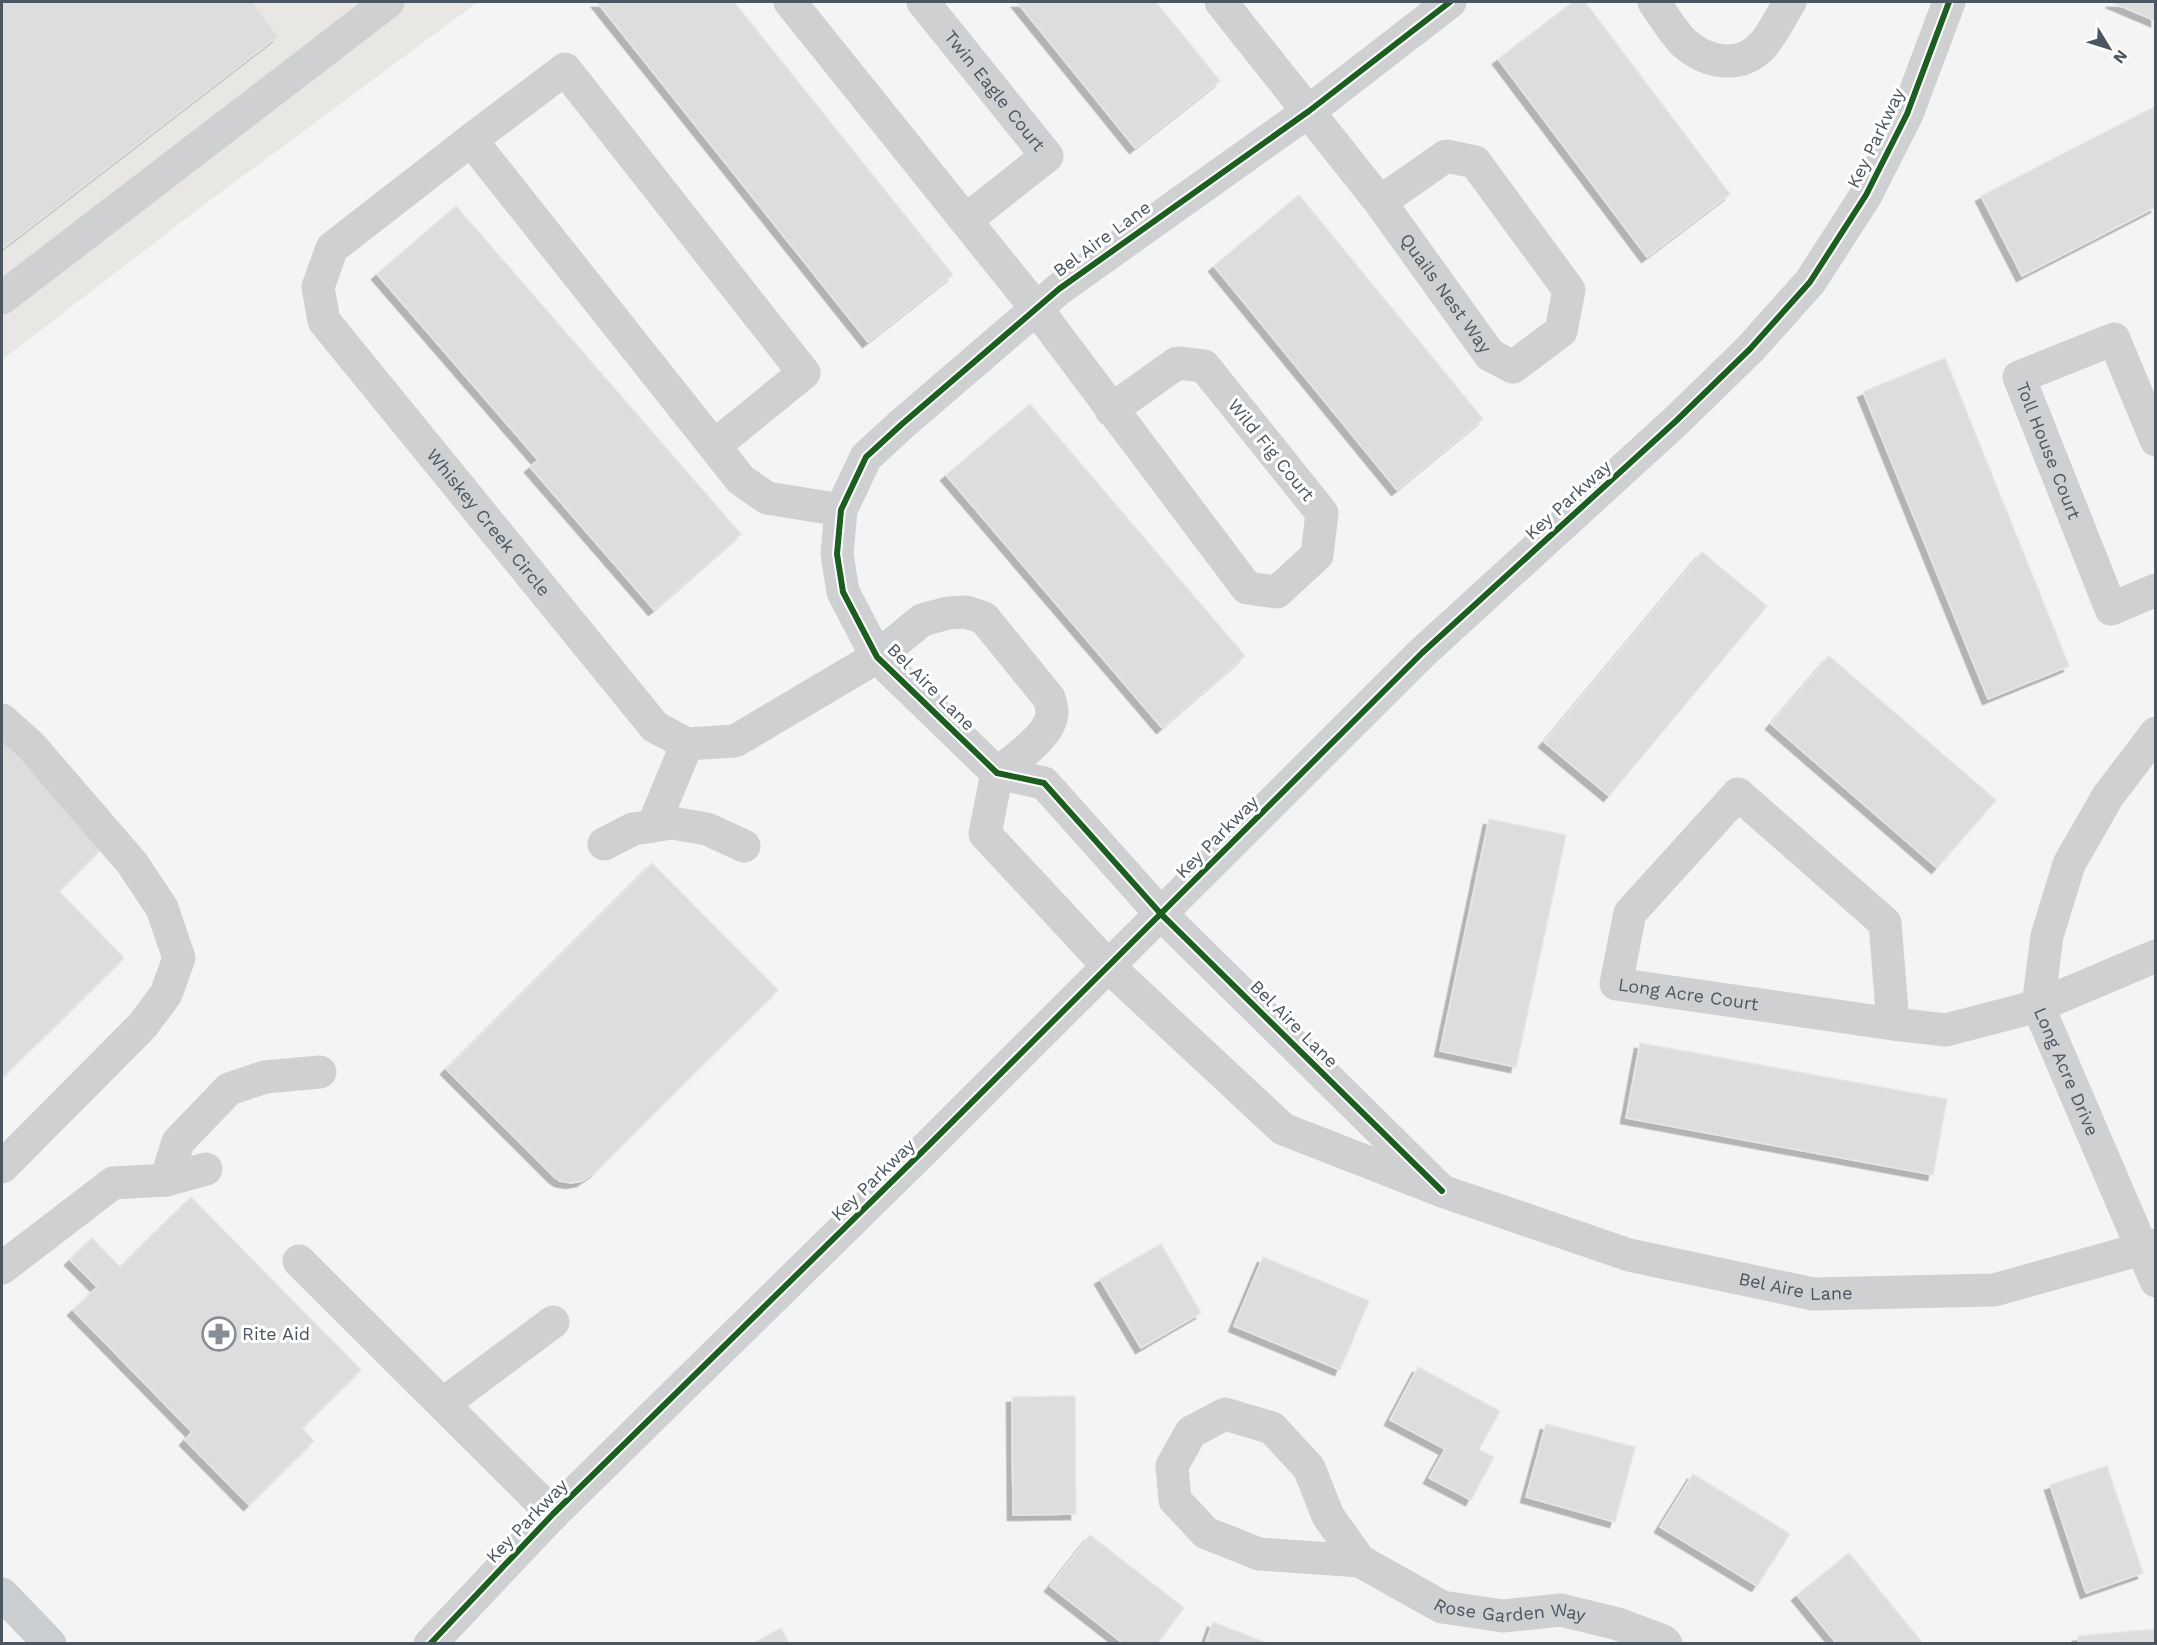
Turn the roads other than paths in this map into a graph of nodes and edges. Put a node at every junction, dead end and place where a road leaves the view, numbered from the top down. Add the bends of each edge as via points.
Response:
1 (388, 2) edge
2 (790, 2) edge
3 (922, 2) edge
4 (1450, 2) edge
5 (1654, 2) edge
6 (1790, 2) edge
7 (1949, 2) edge
8 (1233, 6) edge
9 (1308, 111) junction
10 (471, 140) junction
11 (1380, 202) junction
12 (966, 220) junction
13 (2, 298) edge
14 (1036, 308) junction
15 (1111, 410) junction
16 (2156, 440) edge
17 (714, 446) junction
18 (841, 510) junction
19 (2156, 590) edge
20 (876, 657) junction
21 (2, 720) edge
22 (2156, 733) edge
23 (687, 744) junction
24 (997, 773) junction
25 (653, 826) junction
26 (604, 844) dead end
27 (744, 846) dead end
28 (1161, 914) junction
29 (2156, 956) edge
30 (1108, 967) junction
31 (2038, 1006) junction
32 (1893, 1024) junction
33 (320, 1072) dead end
34 (2, 1167) edge
35 (206, 1169) dead end
36 (166, 1180) junction
37 (1442, 1191) junction
38 (2150, 1248) edge
39 (298, 1261) dead end
40 (2, 1268) edge
41 (2156, 1281) edge
42 (553, 1322) dead end
43 (443, 1404) junction
44 (553, 1514) junction
45 (1360, 1561) junction
46 (2, 1594) edge
47 (50, 1644) edge
48 (430, 1644) edge
49 (1666, 1644) edge

1 - 13 street
2 - 12 street
3 - 12 street, Twin Eagle Court via 1047,156
4 - 9 street, Bel Aire Lane
5 - 6 street via 1684,43 1711,59 1725,62 1738,61 1761,47
7 - 28 street, Key Parkway via 1907,114 1866,195 1810,282 1750,349 1422,653
8 - 9 street, Quails Nest Way
9 - 11 street, Quails Nest Way
9 - 14 street, Bel Aire Lane
10 - 17 street
10 - 17 street, Whiskey Creek Circle via 564,69 572,78 804,373
10 - 23 street, Whiskey Creek Circle via 332,248 318,287 324,321 654,727
11 - 11 street, Quails Nest Way via 1490,355 1513,367 1561,331 1569,290 1475,162 1446,156
12 - 14 street
14 - 15 street, Wild Fig Court
14 - 18 street, Bel Aire Lane via 866,457
15 - 15 street, Wild Fig Court via 1247,588 1277,592 1317,555 1322,513 1204,366 1177,363
16 - 19 street, Toll House Court via 2114,339 2019,377 2111,609
17 - 18 street via 741,480 767,498
18 - 20 street, Bel Aire Lane via 837,554 843,592
20 - 23 street via 735,741
20 - 24 street, Bel Aire Lane
20 - 24 street via 922,620 966,612 984,618 1049,698 1052,713 1045,731
21 - 34 street via 31,746 132,863 162,908 179,958 166,994 143,1025
22 - 31 street, Long Acre Drive via 2108,796 2069,864 2047,936
23 - 25 street
24 - 28 street, Bel Aire Lane via 1044,783
24 - 30 street, Bel Aire Lane via 985,834
25 - 26 street via 633,829
25 - 27 street via 672,823 707,829
28 - 30 street, Key Parkway
28 - 37 street, Bel Aire Lane
29 - 31 street, Long Acre Court
30 - 37 street, Bel Aire Lane via 1283,1129
30 - 44 street, Key Parkway
31 - 32 street, Long Acre Court via 1946,1030
31 - 38 street, Long Acre Drive
32 - 32 street, Long Acre Court via 1885,923 1738,794 1630,913 1617,984
33 - 36 street via 265,1077 229,1089 178,1142
35 - 36 street
36 - 40 street via 113,1183
37 - 38 street, Bel Aire Lane via 1629,1255 1813,1294 1994,1290
38 - 41 street, Long Acre Drive
39 - 43 street
42 - 43 street
43 - 44 street
44 - 48 street, Key Parkway
45 - 45 street, Rose Garden Way via 1328,1515 1309,1468 1272,1428 1225,1414 1191,1432 1173,1466 1175,1500 1206,1533 1258,1554
45 - 49 street, Rose Garden Way via 1442,1607 1503,1616 1561,1610 1618,1624
46 - 47 main road

